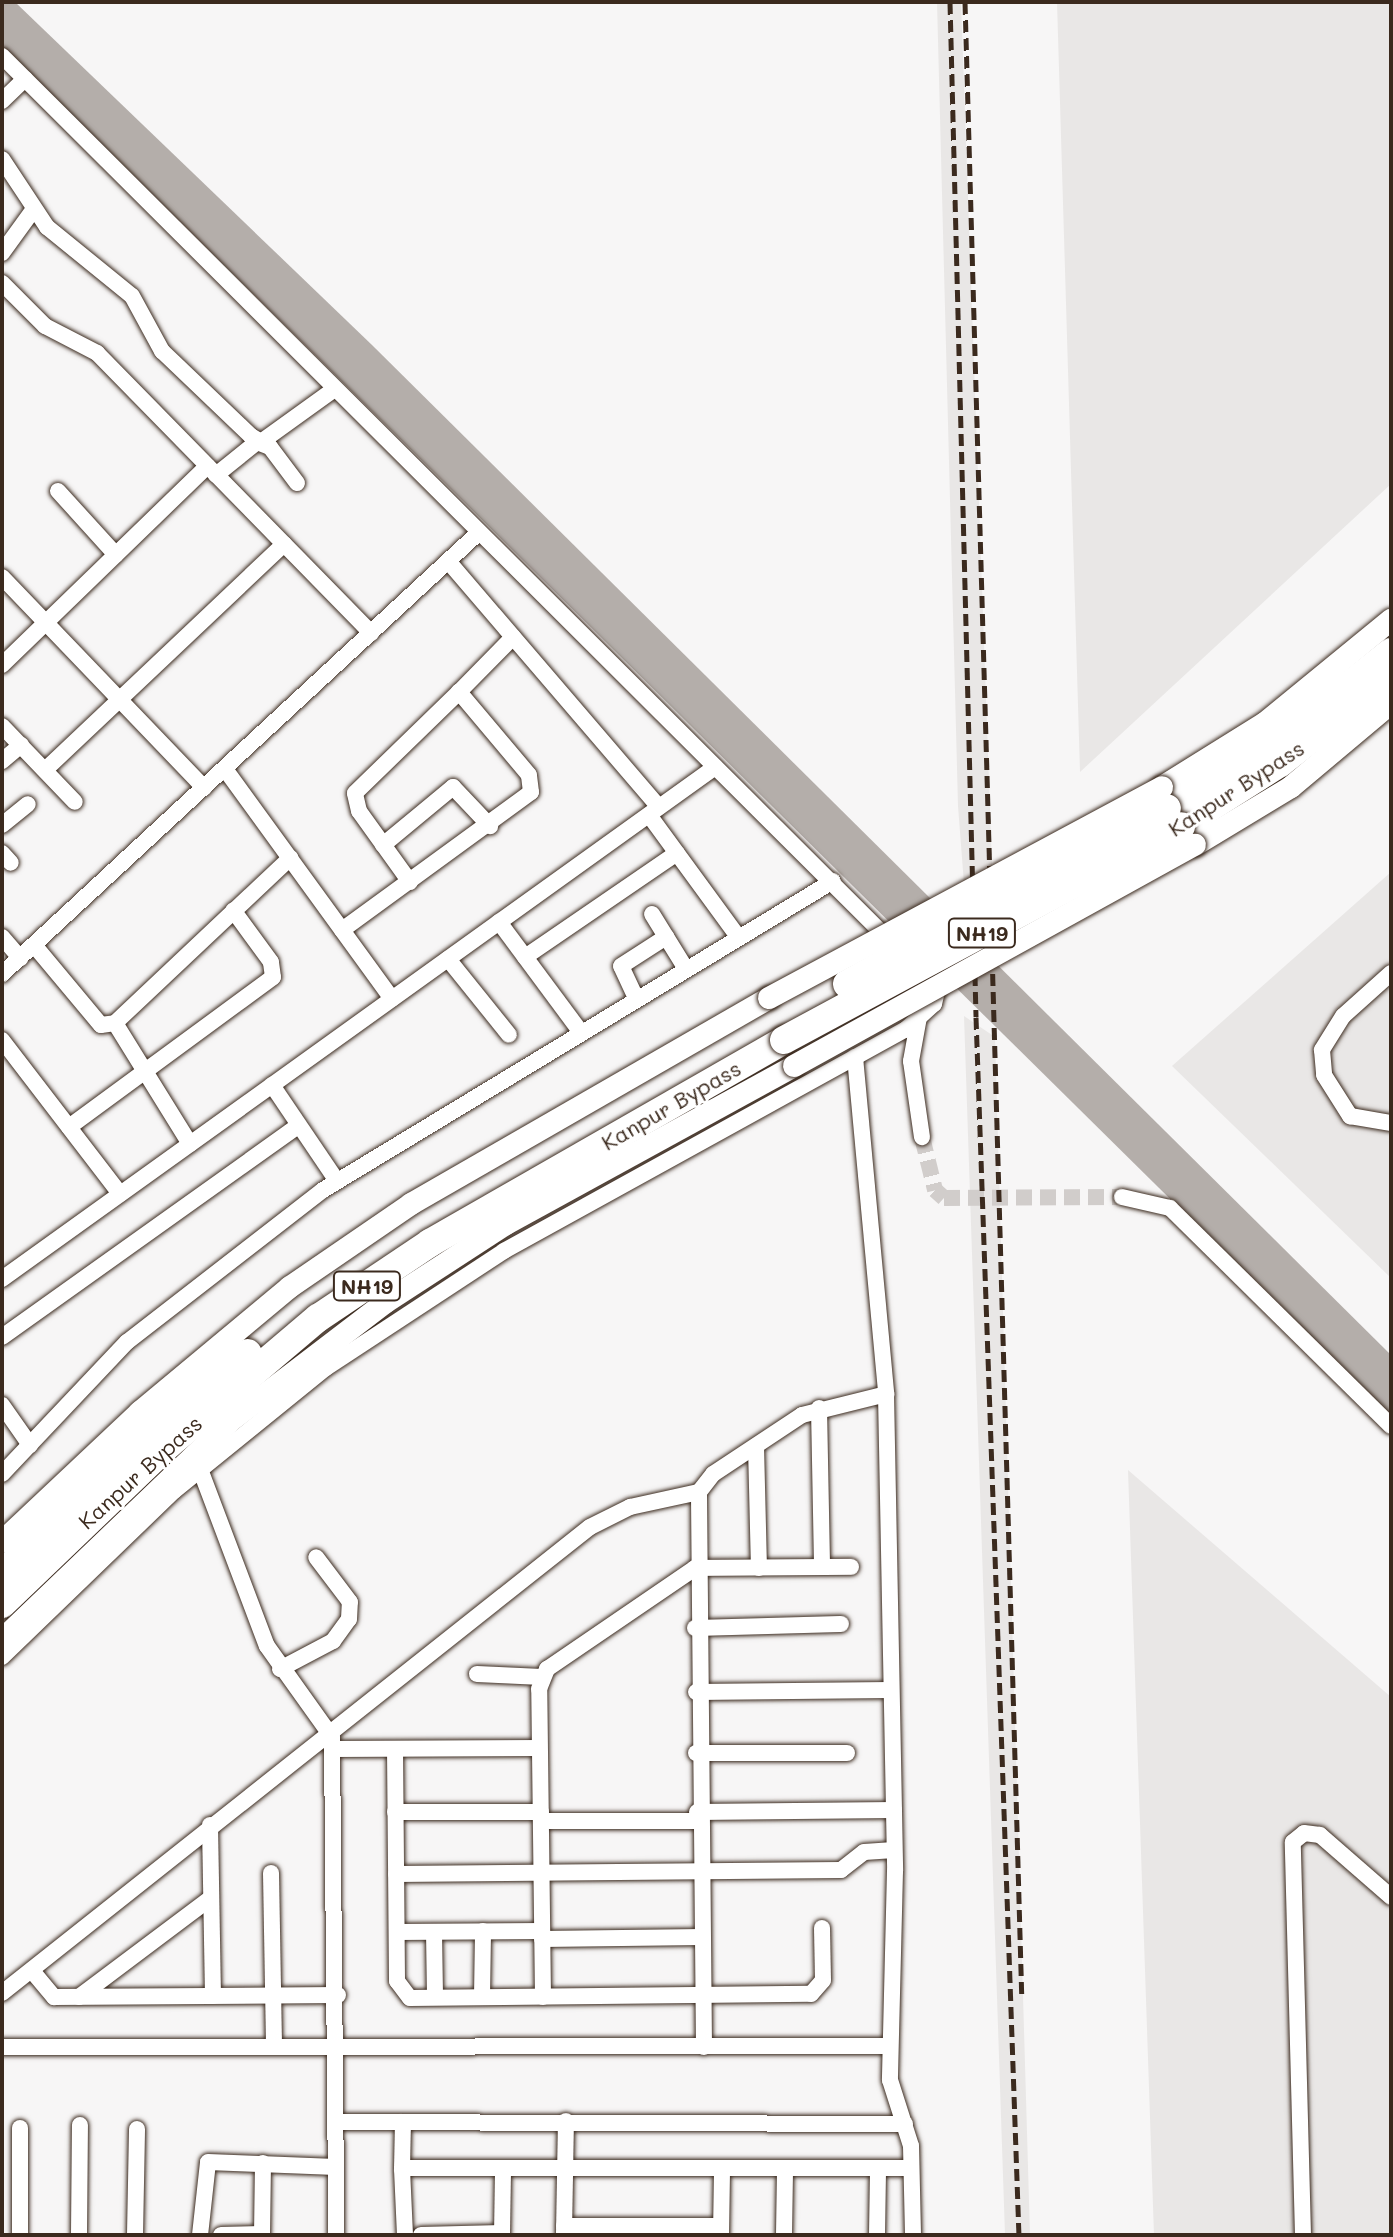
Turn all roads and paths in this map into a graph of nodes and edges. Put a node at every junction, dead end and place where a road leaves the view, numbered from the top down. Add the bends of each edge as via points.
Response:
1 (2, 56) edge
2 (25, 79) junction
3 (2, 101) edge
4 (2, 159) edge
5 (34, 209) junction
6 (2, 253) edge
7 (2, 283) edge
8 (333, 390) junction
9 (211, 471) junction
10 (297, 483) dead end
11 (58, 491) dead end
12 (476, 535) junction
13 (284, 544) junction
14 (116, 555) junction
15 (448, 561) junction
16 (2, 577) edge
17 (1391, 620) edge
18 (46, 623) junction
19 (371, 633) junction
20 (513, 637) junction
21 (1391, 652) edge
22 (2, 665) edge
23 (1391, 676) edge
24 (459, 692) junction
25 (119, 700) junction
26 (1391, 703) edge
27 (2, 726) edge
28 (21, 745) junction
29 (2, 761) edge
30 (715, 767) junction
31 (225, 769) junction
32 (45, 770) junction
33 (204, 788) junction
34 (75, 802) dead end
35 (28, 804) dead end
36 (654, 811) junction
37 (1176, 816) junction
38 (2, 825) edge
39 (490, 826) junction
40 (383, 845) junction
41 (677, 853) junction
42 (290, 858) junction
43 (833, 881) junction
44 (410, 882) junction
45 (233, 910) junction
46 (652, 914) dead end
47 (499, 922) junction
48 (342, 930) junction
49 (2, 937) edge
50 (666, 937) junction
51 (739, 938) junction
52 (34, 945) junction
53 (525, 957) junction
54 (20, 958) junction
55 (448, 959) junction
56 (686, 969) junction
57 (1391, 973) edge
58 (2, 974) edge
59 (636, 998) junction
60 (392, 999) junction
61 (919, 1017) junction
62 (115, 1023) junction
63 (580, 1031) junction
64 (509, 1035) dead end
65 (2, 1040) edge
66 (855, 1057) junction
67 (142, 1073) junction
68 (272, 1085) junction
69 (1391, 1123) edge
70 (298, 1126) junction
71 (69, 1127) junction
72 (922, 1137) tunnel mouth
73 (190, 1144) junction
74 (337, 1181) junction
75 (120, 1194) junction
76 (1122, 1197) tunnel mouth
77 (2, 1279) edge
78 (2, 1337) edge
79 (886, 1394) junction
80 (2, 1405) edge
81 (819, 1408) junction
82 (1391, 1426) edge
83 (30, 1445) junction
84 (756, 1446) junction
85 (200, 1469) junction
86 (2, 1474) edge
87 (699, 1492) junction
88 (2, 1542) edge
89 (316, 1557) dead end
90 (822, 1567) junction
91 (851, 1567) dead end
92 (695, 1568) junction
93 (759, 1568) junction
94 (2, 1574) edge
95 (2, 1604) edge
96 (841, 1624) dead end
97 (695, 1628) junction
98 (2, 1640) edge
99 (2, 1657) edge
100 (280, 1669) junction
101 (477, 1674) dead end
102 (542, 1677) junction
103 (890, 1690) junction
104 (696, 1692) junction
105 (332, 1743) junction
106 (539, 1748) junction
107 (395, 1749) junction
108 (696, 1753) junction
109 (847, 1753) dead end
110 (894, 1810) junction
111 (395, 1812) junction
112 (541, 1817) junction
113 (697, 1817) junction
114 (210, 1825) junction
115 (894, 1850) junction
116 (700, 1871) junction
117 (542, 1872) junction
118 (271, 1873) dead end
119 (396, 1874) junction
120 (1391, 1897) edge
121 (211, 1898) junction
122 (822, 1928) dead end
123 (483, 1931) junction
124 (397, 1932) junction
125 (434, 1932) junction
126 (542, 1935) junction
127 (702, 1937) junction
128 (33, 1972) junction
129 (2, 1993) edge
130 (273, 1995) junction
131 (338, 1995) junction
132 (213, 1996) junction
133 (704, 1996) junction
134 (79, 1997) junction
135 (435, 1997) junction
136 (482, 1997) junction
137 (543, 1997) junction
138 (274, 2044) junction
139 (338, 2044) junction
140 (889, 2046) junction
141 (2, 2047) edge
142 (704, 2047) junction
143 (566, 2121) junction
144 (336, 2122) junction
145 (403, 2122) junction
146 (905, 2124) junction
147 (80, 2125) dead end
148 (20, 2128) dead end
149 (137, 2129) dead end
150 (263, 2163) junction
151 (336, 2167) junction
152 (503, 2168) junction
153 (878, 2168) junction
154 (911, 2168) junction
155 (402, 2169) junction
156 (565, 2169) junction
157 (785, 2169) junction
158 (722, 2170) junction
159 (564, 2230) edge
160 (721, 2230) edge
161 (502, 2234) edge
162 (20, 2235) edge
163 (79, 2235) edge
164 (135, 2235) edge
165 (200, 2235) edge
166 (221, 2235) edge
167 (262, 2235) edge
168 (336, 2235) edge
169 (405, 2235) edge
170 (421, 2235) edge
171 (784, 2235) edge
172 (877, 2235) edge
173 (913, 2235) edge
174 (1303, 2235) edge

1 - 2 street
2 - 3 street
2 - 8 street
4 - 5 street
5 - 6 street
5 - 8 street via 132,296 162,351 251,436 261,442
7 - 9 street via 45,326 97,353
8 - 12 street
9 - 10 street via 257,442 270,447
9 - 13 street
9 - 14 street
11 - 14 street
12 - 15 street
12 - 30 street
13 - 19 street
13 - 25 street
14 - 18 street
15 - 19 street
15 - 20 street
16 - 18 street
17 - 37 main road via 1265,723
18 - 22 street
18 - 25 street
19 - 31 street
20 - 24 street
20 - 36 street
21 - 37 highway, Kanpur Bypass / NH19
23 - 37 highway, Kanpur Bypass / NH19 via 1280,763
24 - 39 street via 532,784 525,801
24 - 40 street via 355,793
25 - 32 street
25 - 33 street
26 - 37 main road via 1291,787
27 - 28 street
28 - 29 street
28 - 32 street
30 - 36 street
30 - 43 street
31 - 33 street
31 - 42 street
32 - 34 street
33 - 52 street
35 - 38 street
36 - 41 street
36 - 47 street
37 - 88 main road, bridge via 769,998 411,1204 290,1287
37 - 94 highway, Kanpur Bypass / NH19, bridge via 429,1223 306,1307 154,1428
37 - 95 highway, Kanpur Bypass / NH19, bridge via 430,1243 318,1318 214,1406
37 - 98 main road, bridge via 426,1276 229,1422 70,1567
39 - 40 street via 453,787
39 - 44 street
40 - 44 street
41 - 51 street
41 - 53 street
42 - 45 street
42 - 48 street
43 - 51 street
43 - 61 street via 937,991
44 - 48 street
45 - 62 street
45 - 67 street via 271,962 273,977
46 - 50 street
47 - 53 street
47 - 55 street
48 - 60 street
49 - 54 street
50 - 56 street
50 - 59 street via 621,966
51 - 56 street
52 - 54 street
52 - 62 street via 101,1025
53 - 63 street
54 - 58 street
55 - 60 street
55 - 64 street
56 - 59 street
57 - 69 street via 1343,1016 1322,1050 1324,1075 1350,1116
59 - 63 street
60 - 68 street
61 - 66 street
61 - 72 street via 911,1061
62 - 67 street
63 - 74 street
65 - 71 street
66 - 79 street
66 - 85 street via 504,1251 326,1368
67 - 71 street
67 - 73 street
68 - 70 street
68 - 73 street
70 - 74 street
70 - 78 street
71 - 75 street
73 - 75 street
74 - 83 street via 127,1342
75 - 77 street
76 - 82 street via 1170,1208
79 - 81 street
79 - 103 street
80 - 83 street
81 - 84 street
81 - 90 street
83 - 86 street
84 - 87 street
84 - 93 street
85 - 99 street
85 - 100 street via 223,1542
87 - 92 street
87 - 105 street via 630,1507 590,1527
89 - 100 street via 350,1602 349,1619 333,1641
90 - 91 street
90 - 93 street
92 - 93 street
92 - 97 street
92 - 102 street via 555,1661
96 - 97 street
97 - 104 street
100 - 105 street
101 - 102 street
102 - 106 street
103 - 104 street
103 - 110 street
104 - 108 street
105 - 107 street
105 - 114 street
105 - 131 street
106 - 107 street
106 - 112 street
107 - 111 street
108 - 109 street
108 - 113 street
110 - 113 street
110 - 115 street
111 - 112 street
111 - 119 street
112 - 113 street
112 - 117 street
113 - 116 street
114 - 121 street
114 - 128 street
115 - 116 street via 864,1852 841,1870
115 - 140 street
116 - 117 street
116 - 127 street
117 - 119 street
117 - 126 street
118 - 130 street
119 - 124 street
120 - 174 street via 1320,1835 1304,1833 1293,1842
121 - 132 street
121 - 134 street
122 - 133 street via 818,1990
123 - 125 street
123 - 126 street
123 - 136 street
124 - 125 street
124 - 135 street via 399,1990
125 - 135 street
126 - 127 street
126 - 137 street
127 - 133 street
128 - 129 street
128 - 134 street via 47,1995
130 - 131 street
130 - 132 street
130 - 138 street
131 - 139 street
132 - 134 street
133 - 137 street
133 - 142 street
135 - 136 street
136 - 137 street
138 - 139 street
138 - 141 street
139 - 142 street
139 - 144 street
140 - 142 street
140 - 146 street via 891,2087
143 - 145 street
143 - 146 street
143 - 156 street
144 - 145 street
144 - 151 street
145 - 155 street
146 - 154 street
147 - 163 street
148 - 162 street
149 - 164 street
150 - 151 street
150 - 165 street via 208,2162
150 - 167 street
151 - 168 street
152 - 155 street
152 - 156 street
152 - 161 street
153 - 154 street
153 - 157 street
153 - 172 street
154 - 173 street
155 - 169 street
156 - 158 street
156 - 159 street
157 - 158 street
157 - 171 street
158 - 160 street
159 - 160 street
161 - 170 street
166 - 167 street

